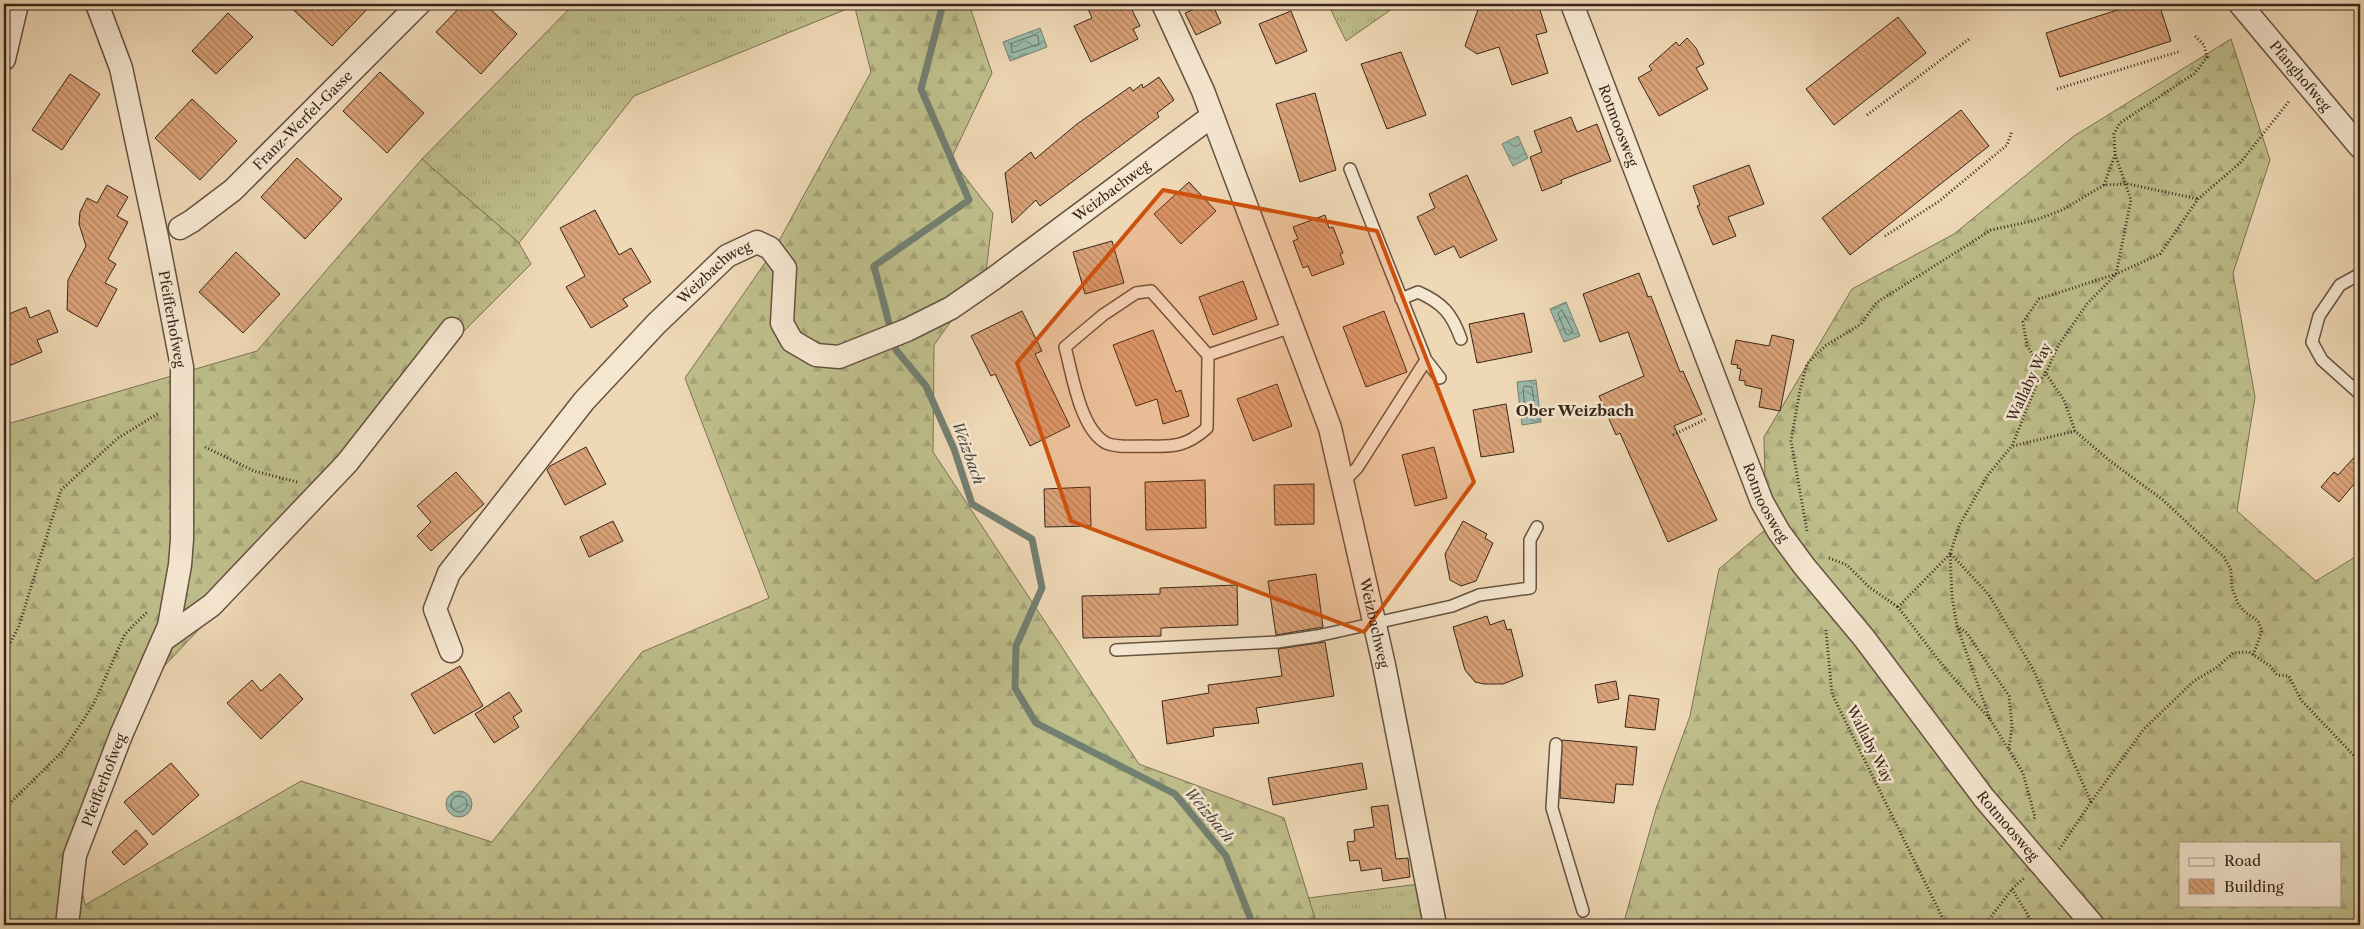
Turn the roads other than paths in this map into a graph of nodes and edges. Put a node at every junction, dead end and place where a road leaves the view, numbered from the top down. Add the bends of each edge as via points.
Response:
1 (17, 4) edge
2 (97, 4) edge
3 (419, 4) edge
4 (1163, 4) edge
5 (1572, 4) edge
6 (2240, 4) edge
7 (4, 59) edge
8 (1212, 116) junction
9 (2360, 147) edge
10 (1350, 169) dead end
11 (180, 228) dead end
12 (2360, 274) edge
13 (1401, 299) junction
14 (1291, 327) junction
15 (452, 329) dead end
16 (1461, 339) dead end
17 (1208, 354) junction
18 (1426, 360) junction
19 (1440, 378) dead end
20 (2360, 394) edge
21 (1342, 483) junction
22 (1537, 527) dead end
23 (1374, 624) junction
24 (163, 640) junction
25 (1116, 650) dead end
26 (450, 651) dead end
27 (1556, 744) dead end
28 (1583, 911) dead end
29 (67, 925) edge
30 (1435, 925) edge
31 (2092, 925) edge

1 - 7 street
2 - 24 street, Pfeifferhofweg via 121,68 158,237 182,368 182,539 176,592
3 - 11 street, Franz-Werfel-Gasse via 233,190
4 - 8 street, Weizbachweg
5 - 31 street, Rotmoosweg via 1762,502 1780,532 1807,559 1984,798
6 - 9 street, Pfanghofweg
8 - 14 street, Weizbachweg
8 - 26 street, Weizbachweg via 951,308 907,330 839,357 816,355 792,341 782,323 785,268 770,248 757,242 727,256 656,324 584,401 449,573 435,609
10 - 13 lane
12 - 20 lane via 2340,285 2319,316 2312,342 2322,360
13 - 16 lane via 1418,292 1438,300 1455,322
13 - 18 lane
14 - 17 lane
14 - 21 street, Weizbachweg via 1330,428
15 - 24 street via 347,463 212,605
17 - 17 lane via 1151,291 1136,293 1065,347 1090,428 1107,443 1126,446 1172,447 1194,440 1207,428
18 - 19 lane
18 - 21 lane via 1357,468
21 - 23 street, Weizbachweg
22 - 23 lane via 1530,540 1530,588 1479,595 1452,606
23 - 25 lane via 1277,642
23 - 30 street, Weizbachweg
24 - 29 street, Pfeifferhofweg via 75,855 66,911
27 - 28 lane via 1552,808

